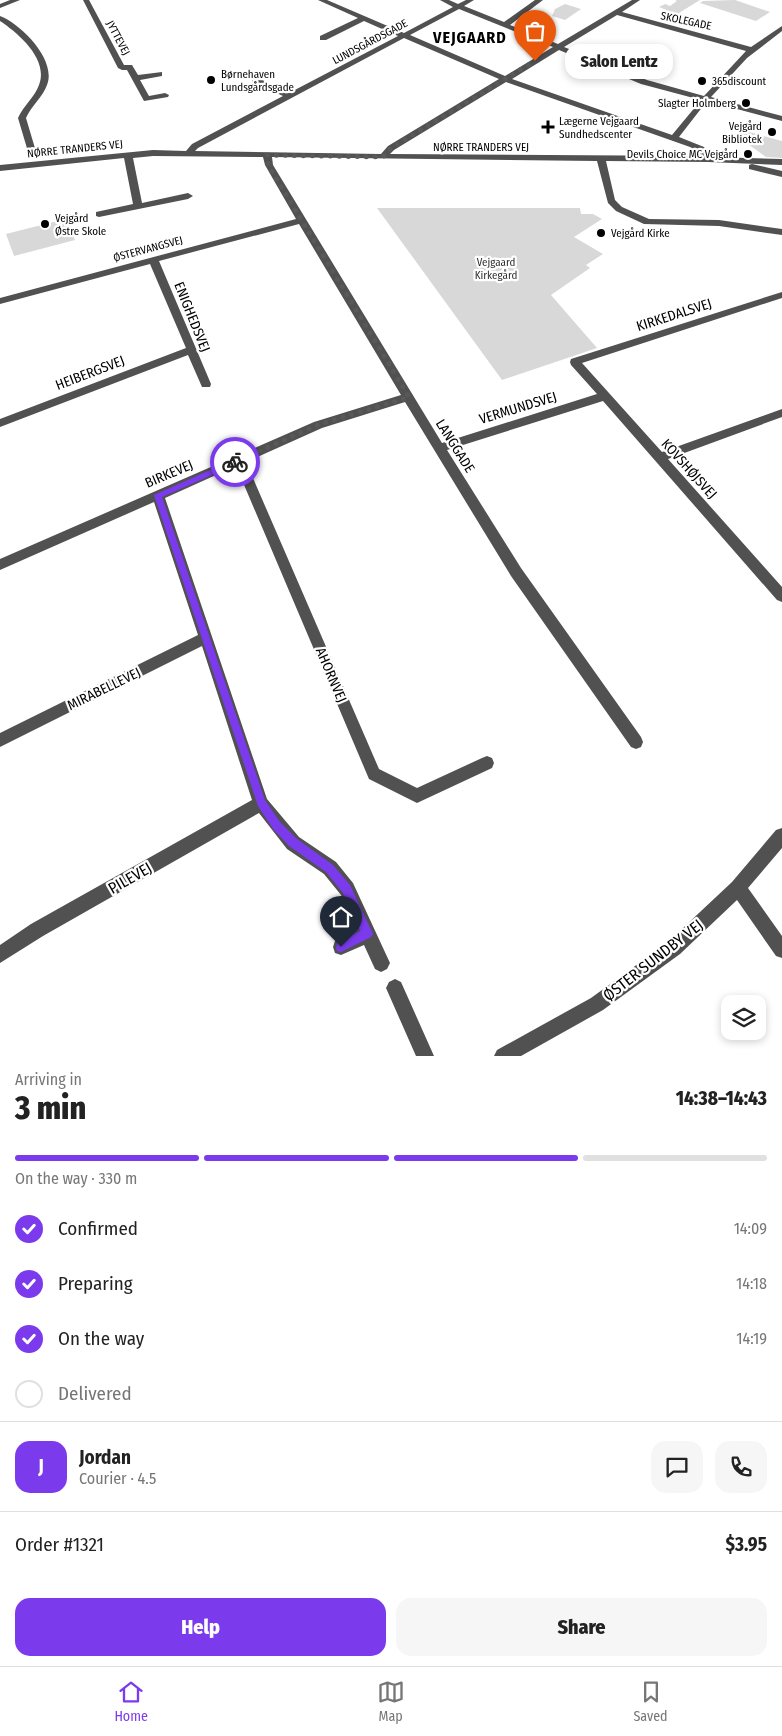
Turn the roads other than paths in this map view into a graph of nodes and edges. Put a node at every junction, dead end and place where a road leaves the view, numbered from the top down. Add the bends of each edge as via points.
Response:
1 (17, 0) edge
2 (86, 0) edge
3 (321, 0) edge
4 (443, 0) edge
5 (471, 0) edge
6 (540, 0) edge
7 (637, 0) edge
8 (0, 6) edge
9 (460, 7) junction
10 (617, 13) junction
11 (0, 18) edge
12 (364, 18) junction
13 (505, 25) junction
14 (782, 28) edge
15 (407, 35) junction
16 (323, 38) dead end
17 (558, 47) junction
18 (751, 50) junction
19 (158, 74) dead end
20 (136, 78) junction
21 (505, 79) junction
22 (255, 80) dead end
23 (165, 95) dead end
24 (290, 97) junction
25 (706, 98) junction
26 (782, 119) edge
27 (673, 139) junction
28 (188, 154) junction
29 (33, 155) dead end
30 (128, 155) junction
31 (267, 155) junction
32 (383, 157) junction
33 (601, 158) junction
34 (708, 159) junction
35 (782, 163) edge
36 (752, 167) dead end
37 (0, 168) edge
38 (782, 174) edge
39 (188, 196) dead end
40 (138, 206) junction
41 (99, 214) dead end
42 (302, 220) junction
43 (782, 232) edge
44 (154, 261) junction
45 (782, 294) edge
46 (0, 301) edge
47 (191, 350) junction
48 (575, 362) joint
49 (206, 384) dead end
50 (605, 396) junction
51 (409, 397) junction
52 (782, 413) edge
53 (0, 423) edge
54 (439, 448) junction
55 (659, 458) junction
56 (238, 460) junction
57 (158, 495) junction
58 (0, 564) edge
59 (782, 596) edge
60 (207, 637) junction
61 (0, 740) edge
62 (636, 742) dead end
63 (487, 763) dead end
64 (261, 803) junction
65 (782, 836) edge
66 (738, 888) junction
67 (367, 934) junction
68 (341, 947) dead end
69 (782, 950) edge
70 (0, 955) edge
71 (381, 963) dead end
72 (395, 988) dead end
73 (425, 1056) edge
74 (503, 1056) edge

1 - 8 street
2 - 20 street, JYTTEVEJ via 118,63 122,68 130,67
3 - 12 street
4 - 9 street
5 - 9 street, LUNDSGÅRDSGADE
6 - 13 street
7 - 10 street
9 - 13 street
9 - 15 street, LUNDSGÅRDSGADE
10 - 17 street
10 - 18 street, SKOLEGADE
11 - 29 street via 28,40 44,72 44,84 22,118
12 - 15 street
12 - 16 street
13 - 17 street
14 - 18 street
15 - 21 street
15 - 24 street, LUNDSGÅRDSGADE
17 - 21 street
17 - 25 street via 644,82
18 - 25 street
19 - 20 street
20 - 23 street, JYTTEVEJ via 147,99
21 - 27 street
21 - 32 street via 391,148
22 - 24 street
24 - 28 street, LUNDSGÅRDSGADE via 195,146
25 - 26 street
25 - 27 street
27 - 34 street via 704,151
28 - 30 street, NØRRE TRANDERS VEJ
28 - 31 street, NØRRE TRANDERS VEJ
30 - 37 street, NØRRE TRANDERS VEJ
30 - 40 street
31 - 32 street, NØRRE TRANDERS VEJ
31 - 42 street, LANGGADE via 268,165
32 - 33 street, NØRRE TRANDERS VEJ
33 - 34 street, NØRRE TRANDERS VEJ
33 - 43 street via 611,201 619,209 647,222 719,223
34 - 35 street, NØRRE TRANDERS VEJ
36 - 38 street
39 - 40 street
40 - 41 street
42 - 44 street, ØSTERVANGSVEJ
42 - 51 street, LANGGADE
44 - 46 street, ØSTERVANGSVEJ
44 - 47 street, ENIGHEDSVEJ
45 - 48 street, KIRKEDALSVEJ
47 - 49 street, ENIGHEDSVEJ
47 - 53 street, HEIBERGSVEJ
48 - 50 street, KOVSHØJSVEJ
50 - 54 street, VERMUNDSVEJ
50 - 55 street, KOVSHØJSVEJ
51 - 54 street, LANGGADE
51 - 56 street, BIRKEVEJ via 318,425
52 - 55 street
54 - 62 street, LANGGADE via 516,572
55 - 59 street, KOVSHØJSVEJ
56 - 57 street, BIRKEVEJ
56 - 63 street, AHORNVEJ via 374,774 417,796
57 - 58 street, BIRKEVEJ
57 - 60 street
60 - 61 street, MIRABELLEVEJ
60 - 64 street
64 - 67 street via 293,843 330,868 347,889
64 - 70 street, PILEVEJ via 37,930
65 - 66 street, ØSTER SUNDBY VEJ
66 - 69 street
66 - 74 street, ØSTER SUNDBY VEJ via 674,948 628,983 597,1004
67 - 68 street
67 - 71 street
72 - 73 street

